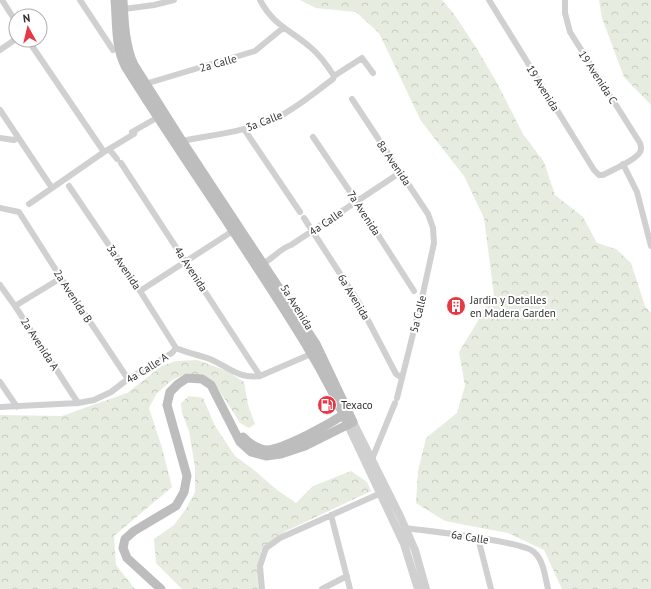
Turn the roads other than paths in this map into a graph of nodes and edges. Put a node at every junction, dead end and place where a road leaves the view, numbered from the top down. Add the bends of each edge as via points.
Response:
1 (2, 0) edge
2 (80, 0) edge
3 (115, 0) edge
4 (174, 0) edge
5 (260, 0) edge
6 (489, 0) edge
7 (565, 0) edge
8 (124, 4) edge
9 (8, 9) edge
10 (283, 28) junction
11 (34, 48) edge
12 (114, 50) dead end
13 (125, 57) junction
14 (374, 73) dead end
15 (334, 76) junction
16 (145, 84) junction
17 (352, 99) dead end
18 (0, 110) edge
19 (161, 115) junction
20 (244, 129) junction
21 (18, 137) junction
22 (313, 137) dead end
23 (0, 138) edge
24 (182, 141) junction
25 (107, 151) junction
26 (623, 164) junction
27 (401, 172) junction
28 (69, 186) dead end
29 (52, 188) junction
30 (357, 202) junction
31 (29, 204) dead end
32 (0, 208) edge
33 (300, 212) dead end
34 (304, 218) dead end
35 (433, 228) joint
36 (236, 229) junction
37 (313, 231) junction
38 (651, 246) edge
39 (186, 262) junction
40 (263, 264) junction
41 (61, 278) junction
42 (0, 285) edge
43 (140, 291) junction
44 (414, 291) dead end
45 (15, 306) junction
46 (176, 348) junction
47 (311, 354) junction
48 (260, 376) junction
49 (402, 378) junction
50 (128, 379) junction
51 (0, 382) edge
52 (78, 403) junction
53 (0, 407) edge
54 (16, 407) junction
55 (346, 413) junction
56 (229, 423) junction
57 (350, 424) junction
58 (372, 459) junction
59 (183, 463) junction
60 (381, 493) junction
61 (331, 515) junction
62 (405, 528) junction
63 (478, 538) junction
64 (413, 557) junction
65 (347, 576) junction
66 (155, 589) edge
67 (161, 589) edge
68 (262, 589) edge
69 (322, 589) edge
70 (350, 589) edge
71 (418, 589) edge
72 (426, 589) edge
73 (491, 589) edge
74 (548, 589) edge

1 - 9 street
2 - 12 street
3 - 13 main road via 118,41
4 - 8 street via 154,5
5 - 10 street via 266,11
6 - 26 street, 19 Avenida via 594,170 603,175
7 - 26 street, 19 Avenida C via 565,13 570,32 640,143 641,151
8 - 13 main road
10 - 15 street via 320,55
10 - 16 street, 2a Calle via 255,51
11 - 25 street, 4a Avenida
13 - 16 main road, 5a Avenida
13 - 19 main road, 5a Avenida
14 - 15 street, 3a Calle via 362,58
15 - 20 street, 3a Calle via 294,108 276,118
16 - 19 main road, 5a Avenida
17 - 27 street, 8a Avenida
18 - 21 street
19 - 24 main road, 5a Avenida
19 - 25 street
19 - 36 main road, 5a Avenida
20 - 24 street, 3a Calle
20 - 33 street
21 - 23 street via 14,140
21 - 29 street
22 - 30 street, 7a Avenida
24 - 36 main road, 5a Avenida
25 - 29 street
25 - 39 street, 4a Avenida via 119,161
26 - 38 street via 637,192
27 - 30 street, 4a Calle
27 - 35 street, 8a Avenida via 428,214
28 - 43 street, 3a Avenida
29 - 31 street
30 - 37 street, 4a Calle
30 - 44 street, 7a Avenida
32 - 41 street, 2a Avenida B via 19,212
34 - 37 street, 6a Avenida
35 - 49 street, 5a Calle via 434,243
36 - 39 street
36 - 40 main road, 5a Avenida
36 - 47 main road, 5a Avenida
37 - 40 street, 4a Calle via 291,245 283,254
37 - 49 street, 6a Avenida via 359,303 396,374
39 - 43 street
39 - 48 street, 4a Avenida
40 - 55 main road, 5a Avenida via 316,344
41 - 45 street
41 - 50 street, 2a Avenida B
42 - 45 street, 2a Avenida A
43 - 46 street, 3a Avenida
45 - 52 street, 2a Avenida A
46 - 48 street, 4a Calle A via 209,359 238,374
46 - 50 street, 4a Calle A via 172,353
47 - 48 street, 4a Calle A
47 - 55 main road, 5a Avenida
49 - 58 street, 5a Calle via 396,401
50 - 52 street, 4a Calle A via 111,392 94,400
51 - 54 street
52 - 54 street, 4a Calle A
53 - 54 street, 4a Calle A
55 - 56 main road via 279,448 265,450 247,442
55 - 57 main road, 5a Avenida
56 - 57 main road via 240,442 251,452 266,456 305,446
56 - 59 main road via 211,385 202,379 187,378 178,384 170,392 168,405
57 - 58 street, 5a Avenida
57 - 60 street, 5a Avenida
58 - 62 street, 5a Avenida
59 - 66 main road via 183,477 175,501 130,530 121,542 120,550 124,561
59 - 67 main road via 186,476 184,492 176,506 134,531 125,539 123,548 127,558
60 - 61 street
60 - 64 street, 5a Avenida
61 - 65 street
61 - 68 street via 280,538 266,548 260,566
62 - 63 street, 6a Calle
62 - 64 street, 5a Avenida
63 - 73 street
63 - 74 street, 6a Calle via 533,551 539,558
64 - 71 street, 5a Avenida
64 - 72 street, 5a Avenida
65 - 69 street
65 - 70 street

